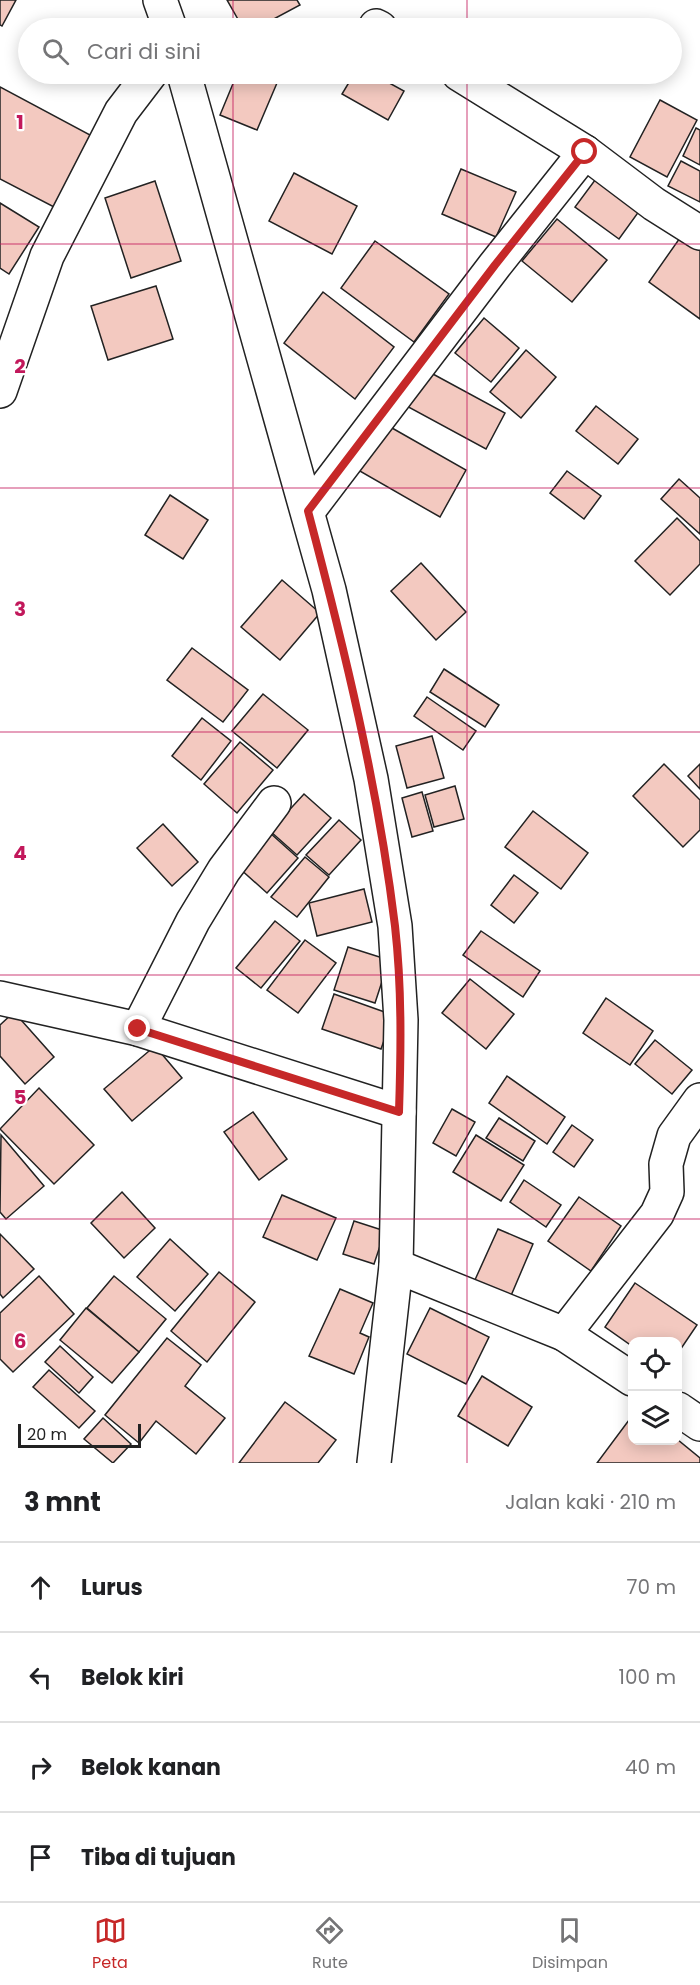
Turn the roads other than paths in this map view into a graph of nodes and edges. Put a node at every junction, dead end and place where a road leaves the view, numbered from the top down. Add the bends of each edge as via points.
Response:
1 (159, 0) edge
2 (166, 18) edge
3 (142, 84) edge
4 (187, 84) edge
5 (475, 84) edge
6 (585, 152) junction
7 (700, 233) edge
8 (0, 391) edge
9 (308, 511) junction
10 (274, 803) dead end
11 (0, 998) edge
12 (138, 1029) junction
13 (700, 1100) edge
14 (399, 1112) junction
15 (396, 1266) junction
16 (564, 1335) junction
17 (628, 1376) edge
18 (682, 1412) edge
19 (700, 1424) edge
20 (374, 1463) edge

1 - 2 street
3 - 8 street via 121,112 47,256
4 - 9 street
5 - 6 street
6 - 7 street
6 - 9 street
9 - 14 street via 371,779 395,926 401,1020
10 - 12 street via 224,870 193,921
11 - 12 street
12 - 14 street
13 - 16 street via 674,1136 666,1164 667,1192 657,1214
14 - 15 street
15 - 16 street
15 - 20 street
16 - 17 street
18 - 19 street

